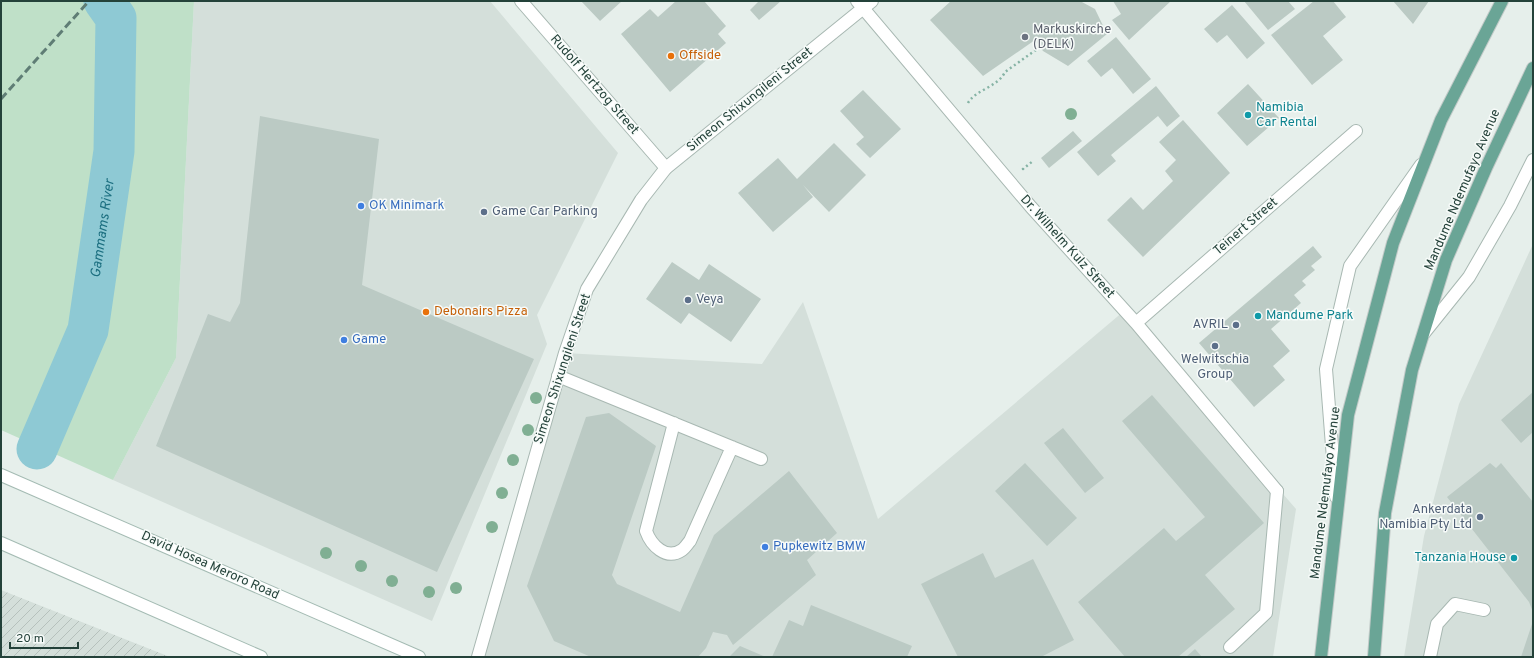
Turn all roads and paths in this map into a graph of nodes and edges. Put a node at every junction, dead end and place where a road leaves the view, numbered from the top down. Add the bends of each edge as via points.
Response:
1 (522, 1) edge
2 (1502, 1) edge
3 (864, 3) edge
4 (1040, 47) dead end
5 (1533, 68) edge
6 (972, 108) dead end
7 (1356, 131) dead end
8 (1427, 157) junction
9 (1533, 160) edge
10 (1033, 162) dead end
11 (1018, 163) dead end
12 (666, 168) junction
13 (1136, 323) junction
14 (1424, 333) junction
15 (558, 376) junction
16 (674, 423) junction
17 (732, 447) junction
18 (761, 459) dead end
19 (1, 475) edge
20 (1337, 512) junction
21 (1, 542) edge
22 (1484, 610) dead end
23 (1230, 647) dead end
24 (262, 657) edge
25 (419, 657) edge
26 (478, 657) edge
27 (1320, 657) edge
28 (1374, 657) edge
29 (1430, 657) edge

1 - 12 street, Rudolf Hertzog Street
2 - 8 main road, Mandume Ndemufayo Avenue via 1444,113
3 - 12 street, Simeon Shixungileni Street
3 - 13 street, Dr. Wilhelm Kulz Street via 1026,202
4 - 6 path via 967,102
5 - 14 main road, Mandume Ndemufayo Avenue via 1446,260
7 - 13 street, Teinert Street
8 - 20 main road, Mandume Ndemufayo Avenue via 1393,243 1348,415
8 - 20 street via 1350,266 1326,369
9 - 14 street via 1469,277
10 - 11 path via 1023,169
12 - 15 street, Simeon Shixungileni Street via 641,200 587,289
13 - 23 street, Dr. Wilhelm Kulz Street via 1277,491 1266,613
14 - 28 main road, Mandume Ndemufayo Avenue via 1412,370 1385,513
15 - 16 street
15 - 26 street, Simeon Shixungileni Street
16 - 17 street
16 - 17 street via 646,531 650,541 660,551 670,554 682,550 690,541
17 - 18 street
19 - 25 street, David Hosea Meroro Road
20 - 27 main road, Mandume Ndemufayo Avenue
21 - 24 street
22 - 29 street via 1455,604 1436,624

